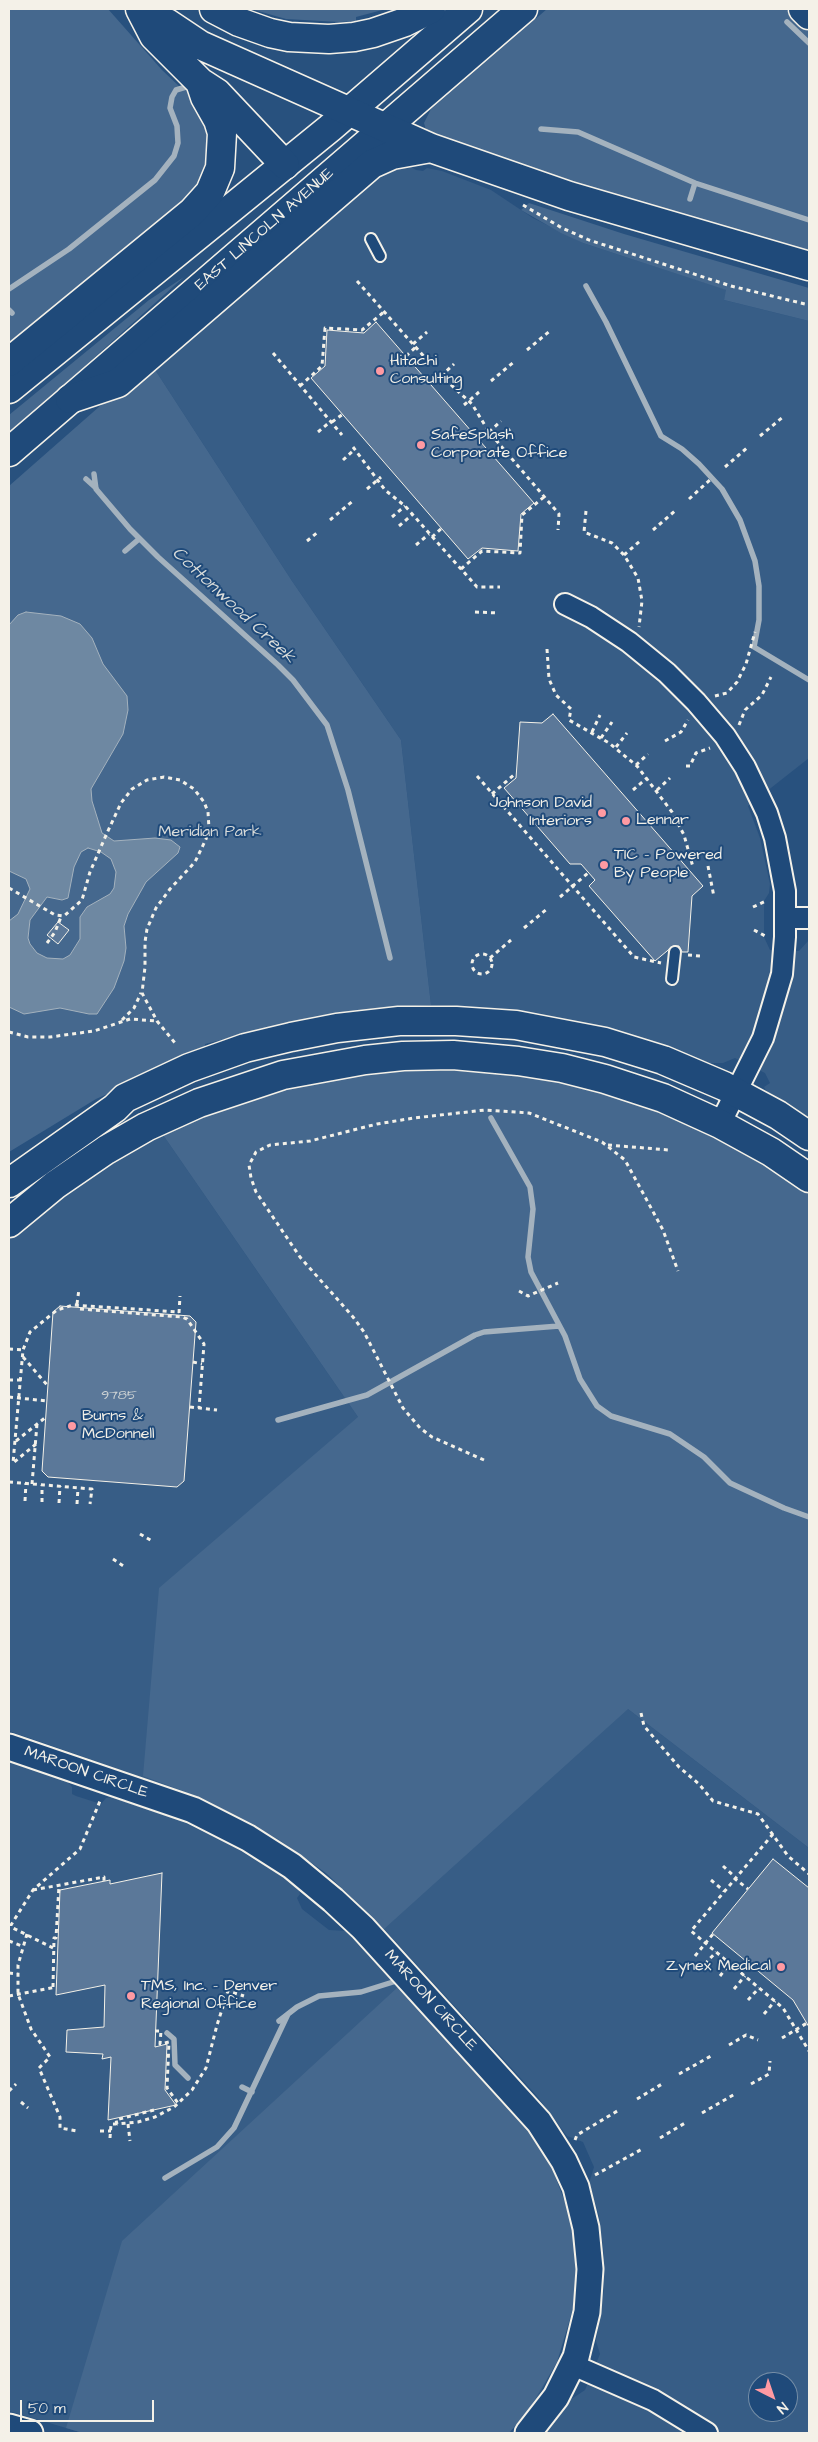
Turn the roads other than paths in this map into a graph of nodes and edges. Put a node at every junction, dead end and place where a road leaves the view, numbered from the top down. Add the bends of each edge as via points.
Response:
1 (214, 9) edge
2 (431, 9) edge
3 (468, 9) edge
4 (523, 9) edge
5 (803, 9) edge
6 (142, 11) edge
7 (809, 15) edge
8 (200, 82) junction
9 (349, 112) junction
10 (384, 128) junction
11 (431, 148) junction
12 (285, 165) junction
13 (371, 239) dead end
14 (380, 256) dead end
15 (809, 266) edge
16 (9, 362) edge
17 (9, 389) edge
18 (70, 399) junction
19 (9, 452) edge
20 (565, 604) dead end
21 (785, 918) junction
22 (809, 918) edge
23 (675, 952) dead end
24 (672, 979) dead end
25 (737, 1092) junction
26 (125, 1098) junction
27 (720, 1124) junction
28 (809, 1136) edge
29 (9, 1167) edge
30 (809, 1178) edge
31 (9, 1183) edge
32 (9, 1223) edge
33 (9, 1747) edge
34 (573, 2365) junction
35 (9, 2427) edge
36 (30, 2433) edge
37 (528, 2433) edge
38 (707, 2433) edge

1 - 2 main road via 270,33 329,39 354,38 378,31
3 - 9 main road
4 - 10 main road, EAST LINCOLN AVENUE
5 - 7 main road
6 - 8 main road via 154,36
6 - 9 main road via 168,23 200,45
8 - 12 main road via 218,93
8 - 16 main road via 222,133 220,168 210,192 192,212
9 - 10 main road
9 - 12 main road
10 - 11 main road
10 - 18 main road, EAST LINCOLN AVENUE
11 - 15 main road via 569,196
11 - 18 main road via 392,155 372,164 118,383
12 - 17 main road
13 - 14 lane
18 - 19 main road, EAST LINCOLN AVENUE
20 - 21 street via 611,629 655,662 696,702 732,746 755,785 773,830 782,872
21 - 22 street
21 - 25 street via 784,963 773,1008 763,1038
23 - 24 lane
25 - 26 main road via 663,1060 591,1038 516,1025 430,1020 337,1028 262,1044 189,1068
25 - 27 street
25 - 28 main road
26 - 29 main road via 115,1099 94,1111
26 - 31 main road
27 - 30 main road via 771,1152
27 - 32 main road via 628,1086 546,1065 453,1055 365,1060 311,1068 260,1082 169,1116 88,1162
33 - 34 street, MAROON CIRCLE via 199,1812 292,1866 363,1928 517,2096 545,2129 564,2161 576,2187 586,2228 590,2260 589,2296
34 - 37 street, MAROON CIRCLE via 556,2397
34 - 38 street via 653,2400
35 - 36 street

